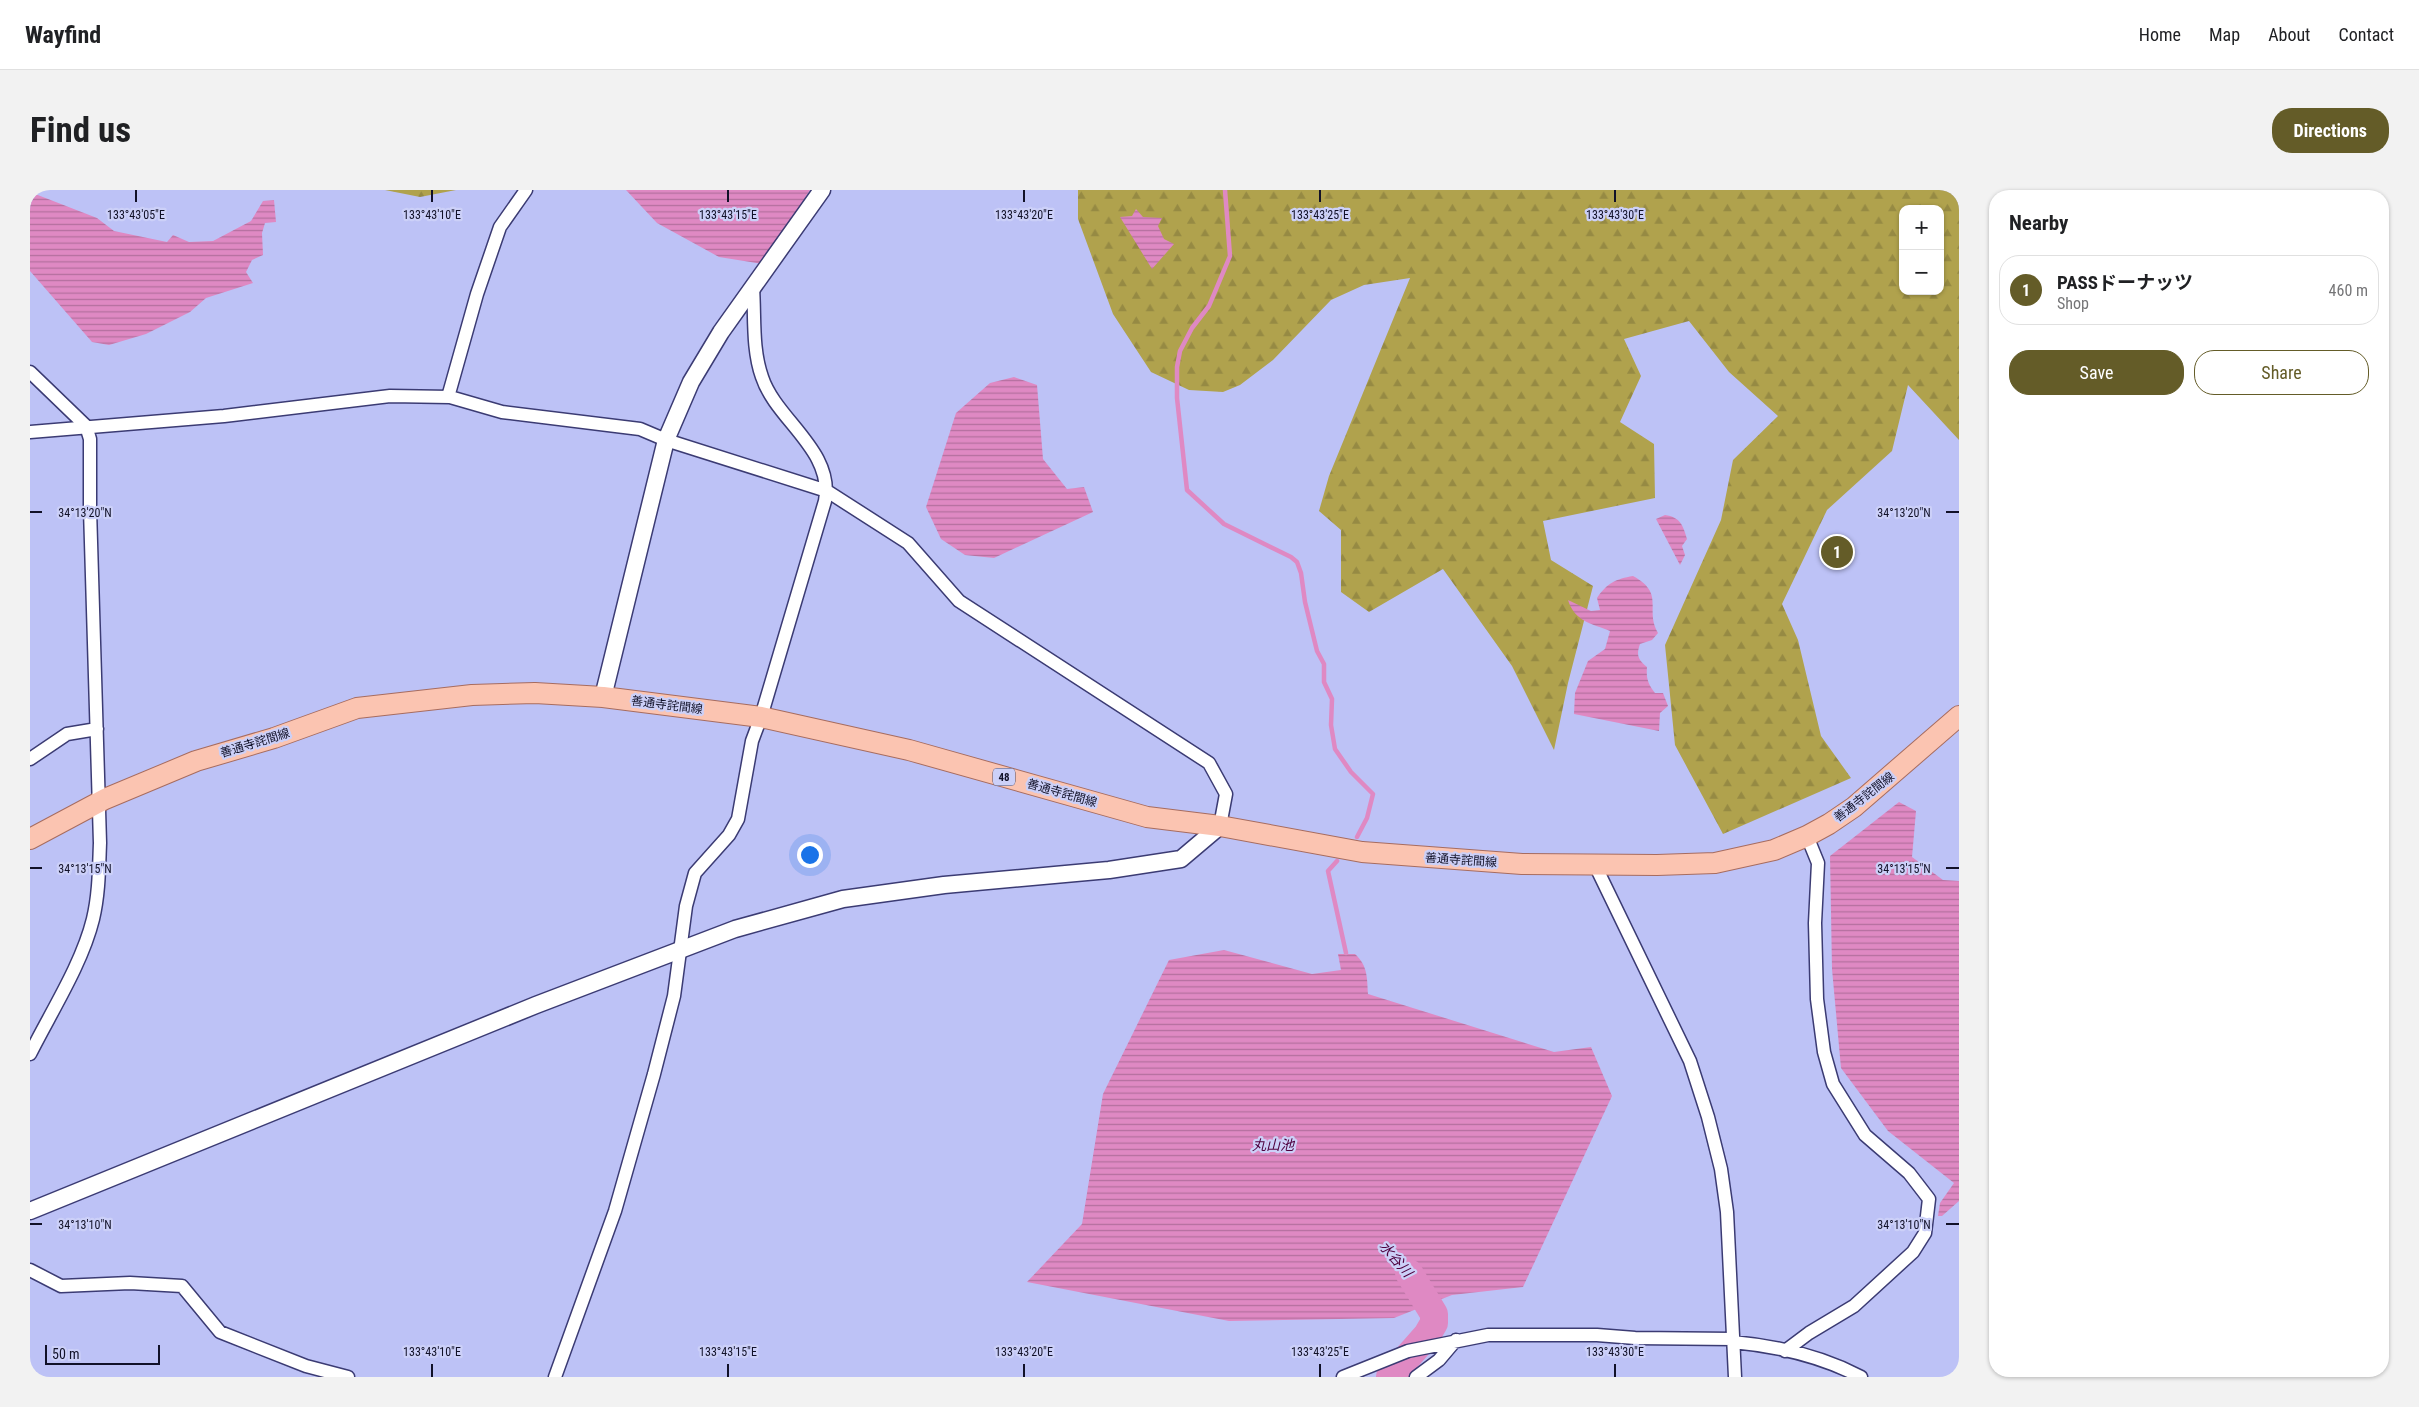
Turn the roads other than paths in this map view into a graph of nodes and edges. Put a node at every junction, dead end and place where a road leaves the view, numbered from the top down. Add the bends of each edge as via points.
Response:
1 (526, 190) edge
2 (822, 190) edge
3 (753, 288) junction
4 (30, 372) edge
5 (448, 398) junction
6 (86, 426) junction
7 (30, 432) edge
8 (666, 440) junction
9 (827, 491) junction
10 (603, 697) junction
11 (1959, 716) edge
12 (761, 717) junction
13 (97, 730) junction
14 (30, 758) edge
15 (99, 802) junction
16 (1220, 826) junction
17 (1807, 836) junction
18 (30, 839) edge
19 (1595, 865) junction
20 (682, 950) junction
21 (30, 1054) edge
22 (30, 1211) edge
23 (30, 1270) edge
24 (1456, 1340) junction
25 (1733, 1341) junction
26 (1785, 1351) junction
27 (348, 1377) edge
28 (555, 1377) edge
29 (1343, 1377) edge
30 (1416, 1377) edge
31 (1735, 1377) edge
32 (1861, 1377) edge

1 - 5 street via 500,227 477,294
2 - 3 street
3 - 8 street via 691,382
3 - 9 street via 757,354 762,377 771,397 814,452 824,473
4 - 6 street
5 - 6 street via 390,396 224,416
5 - 8 street via 502,412 640,429
6 - 7 street
6 - 13 street via 90,439
8 - 9 street
8 - 10 street
9 - 12 street
9 - 16 street via 908,543 959,601 1209,763 1226,794
10 - 12 main road, 善通寺詫間線 / 48
10 - 15 main road, 善通寺詫間線 / 48 via 535,693 472,695 357,708 274,738 196,761
11 - 17 main road, 善通寺詫間線 / 48 via 1854,807
12 - 16 main road, 善通寺詫間線 / 48 via 909,750 1147,817
12 - 20 street via 752,741 738,820 695,873 686,906
13 - 14 street via 67,734
13 - 15 street
15 - 18 main road, 善通寺詫間線 / 48
15 - 21 street via 99,880 93,919 80,955
16 - 19 main road, 善通寺詫間線 / 48 via 1362,852 1512,863
16 - 20 street via 1181,859 843,899 735,929
17 - 19 main road, 善通寺詫間線 / 48 via 1738,860
17 - 26 street via 1818,863 1817,999 1824,1052 1833,1084 1865,1135 1909,1173 1929,1199 1925,1233 1914,1252 1854,1306
19 - 25 street via 1690,1061 1708,1117 1721,1169 1727,1212
20 - 22 street via 536,1004
20 - 28 street via 674,996 616,1211
23 - 27 street via 61,1286 182,1286 220,1332 306,1366
24 - 25 street via 1488,1335 1597,1335
24 - 29 street via 1408,1351
24 - 30 street via 1439,1360
25 - 26 street
25 - 31 street
26 - 32 street via 1824,1361

